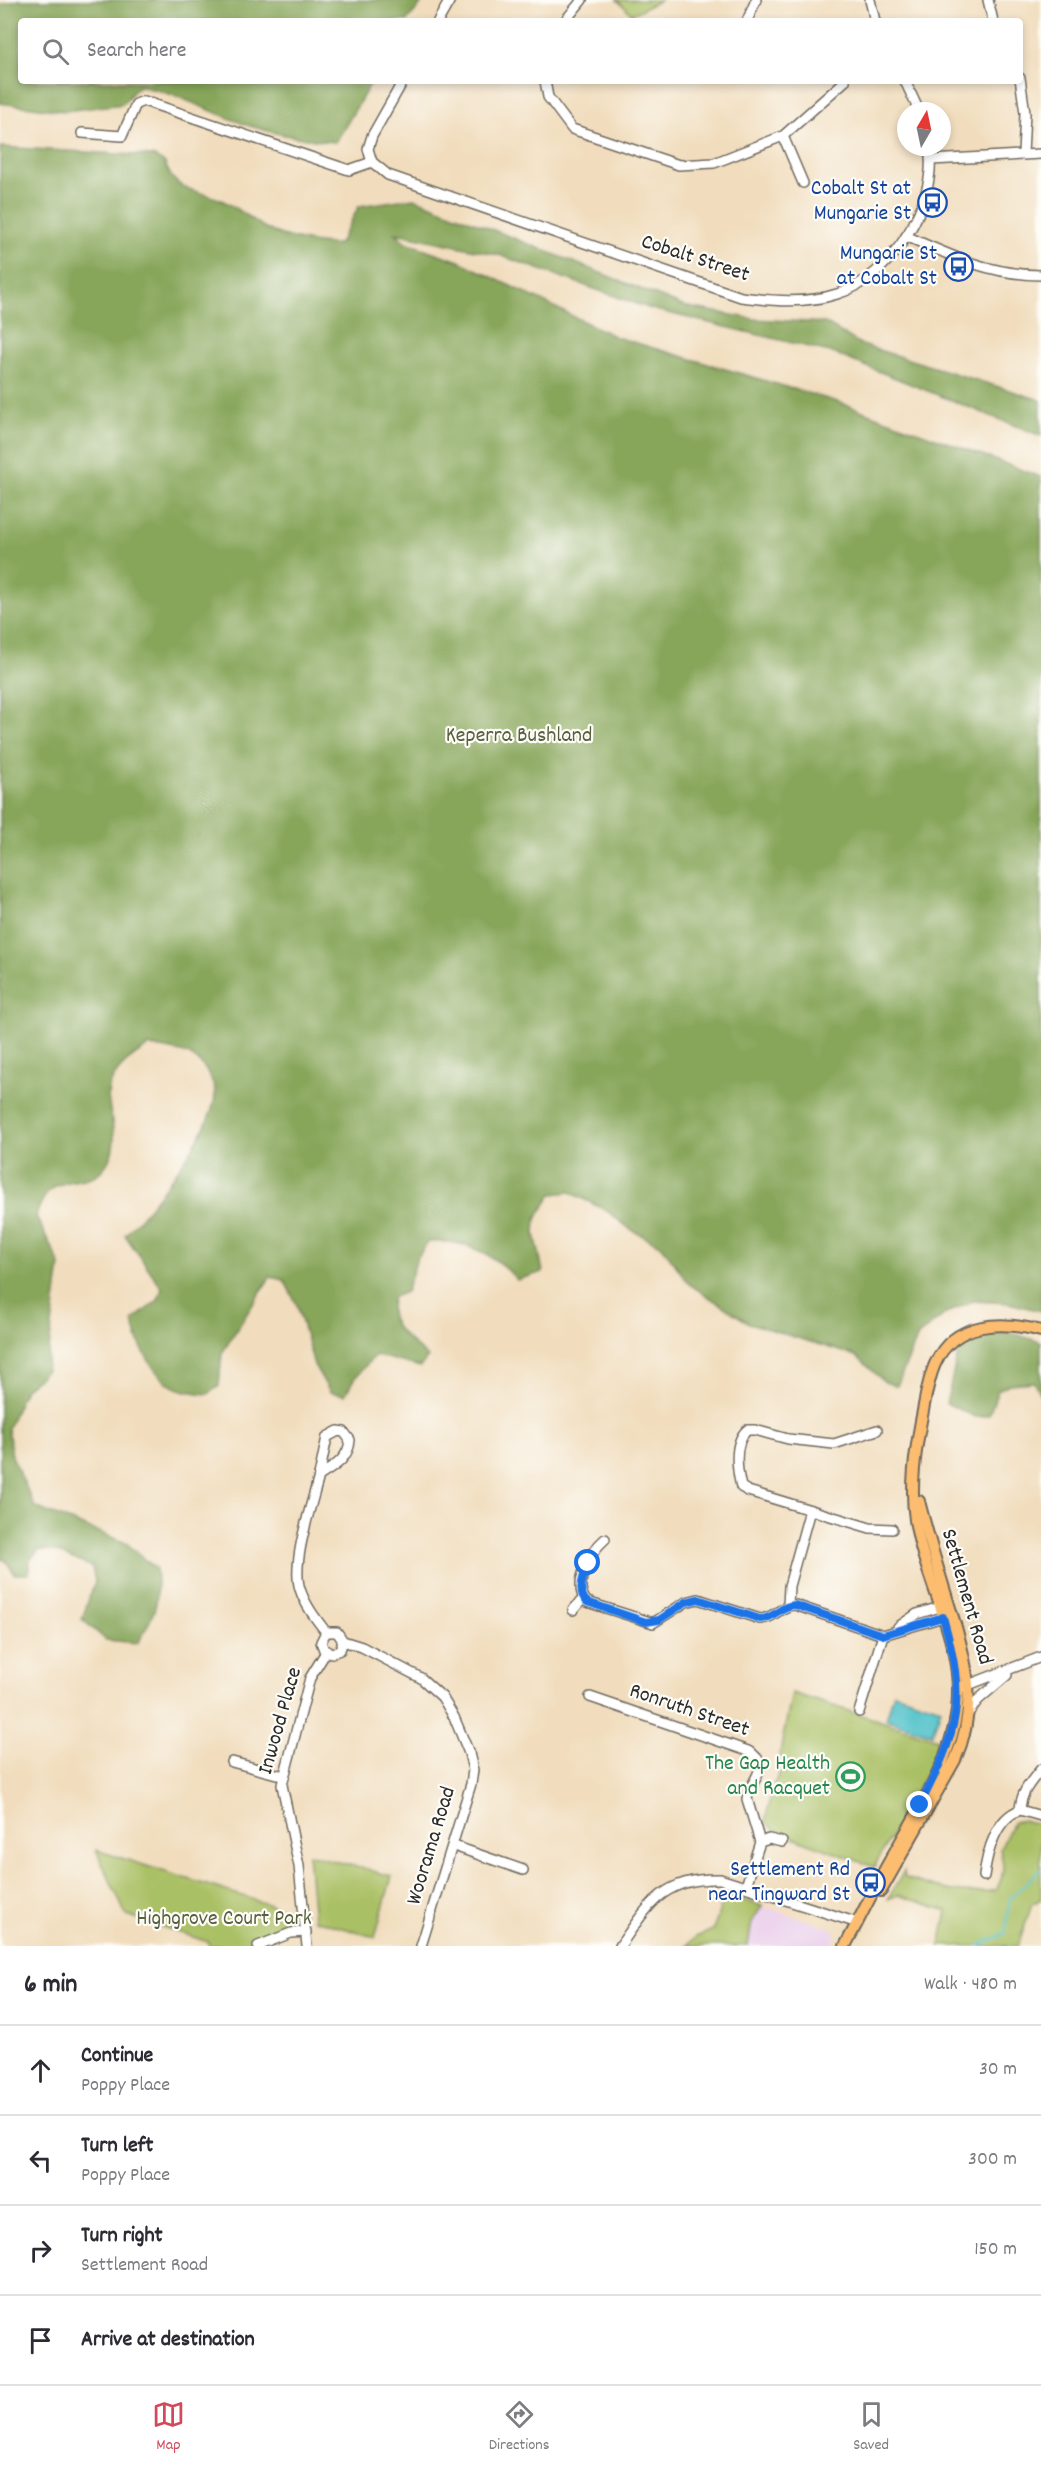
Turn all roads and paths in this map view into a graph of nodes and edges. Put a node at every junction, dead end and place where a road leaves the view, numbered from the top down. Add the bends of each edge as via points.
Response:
1 (450, 0) edge
2 (582, 0) edge
3 (756, 0) edge
4 (870, 0) edge
5 (988, 0) edge
6 (440, 18) edge
7 (567, 18) edge
8 (748, 18) edge
9 (874, 18) edge
10 (992, 18) edge
11 (401, 84) edge
12 (546, 84) edge
13 (842, 84) edge
14 (906, 84) edge
15 (1021, 84) edge
16 (915, 102) edge
17 (82, 133) dead end
18 (783, 136) junction
19 (1023, 154) junction
20 (1041, 154) edge
21 (930, 156) edge
22 (931, 160) junction
23 (372, 162) junction
24 (803, 183) dead end
25 (906, 236) junction
26 (1041, 275) edge
27 (1041, 1331) edge
28 (877, 1430) dead end
29 (319, 1476) junction
30 (810, 1510) junction
31 (892, 1529) dead end
32 (605, 1539) dead end
33 (583, 1599) junction
34 (788, 1605) junction
35 (573, 1610) dead end
36 (945, 1611) junction
37 (326, 1632) junction
38 (887, 1633) junction
39 (343, 1641) junction
40 (957, 1644) junction
41 (326, 1652) junction
42 (1041, 1658) edge
43 (1014, 1669) junction
44 (970, 1685) junction
45 (958, 1688) junction
46 (590, 1697) dead end
47 (859, 1712) dead end
48 (969, 1712) junction
49 (232, 1762) dead end
50 (1041, 1769) edge
51 (284, 1776) junction
52 (1020, 1810) junction
53 (1041, 1816) edge
54 (760, 1842) junction
55 (782, 1842) dead end
56 (454, 1846) junction
57 (523, 1870) dead end
58 (984, 1876) dead end
59 (746, 1886) junction
60 (860, 1919) junction
61 (306, 1932) junction
62 (258, 1946) edge
63 (307, 1946) edge
64 (421, 1946) edge
65 (620, 1946) edge
66 (845, 1946) edge

1 - 6 street
2 - 7 street
3 - 8 street
4 - 9 street
5 - 10 street
11 - 23 street via 372,136 368,149
12 - 18 street via 548,97 572,129 679,165 714,163
13 - 18 street
14 - 16 street
15 - 19 street via 1025,114
17 - 23 street via 122,136 136,104 144,101 350,170
18 - 24 street
19 - 20 street
19 - 22 street
21 - 22 street, Cobalt Street
22 - 25 street, Cobalt Street via 922,205
23 - 25 street, Cobalt Street via 388,175 741,297 791,301 839,294 868,277
25 - 26 street via 992,270
27 - 36 main road, Settlement Road via 1018,1325 979,1326 965,1332 942,1352 929,1379 915,1452 914,1479
28 - 30 street via 834,1444 788,1439 751,1429 741,1435 741,1487
29 - 29 street via 327,1437 344,1432 350,1440 348,1452
29 - 37 street via 298,1578 310,1610
30 - 31 street via 870,1528
30 - 34 street via 789,1586
32 - 33 street via 593,1550 581,1584
33 - 34 street via 653,1623 692,1599 760,1619 767,1619
33 - 35 street
34 - 38 street
36 - 38 street
36 - 40 main road, Settlement Road
37 - 39 street, Woorama Road via 337,1632
37 - 41 street via 321,1642
38 - 47 street
39 - 41 street via 338,1652
39 - 56 street, Woorama Road via 421,1678 442,1698 454,1717 473,1770
40 - 44 main road, Settlement Road
40 - 45 main road, Settlement Road
41 - 51 street, Inwood Place via 310,1678
42 - 43 street
43 - 44 street
43 - 48 street
44 - 45 street
44 - 48 main road, Settlement Road
45 - 60 main road, Settlement Road via 956,1721 946,1752
46 - 54 street, Ronruth Street via 748,1750 756,1757 760,1769 747,1799
48 - 60 main road, Settlement Road via 952,1766 890,1876
49 - 51 street
50 - 52 street via 1025,1788
51 - 61 street, Inwood Place via 283,1794 299,1866
52 - 53 street
52 - 58 street via 1006,1818 986,1856
54 - 55 street
54 - 59 street
56 - 57 street
56 - 64 street, Woorama Road
59 - 60 street
59 - 65 street via 709,1878 676,1884 655,1898
60 - 66 main road, Settlement Road
61 - 62 street via 291,1933
61 - 63 street, Inwood Place

